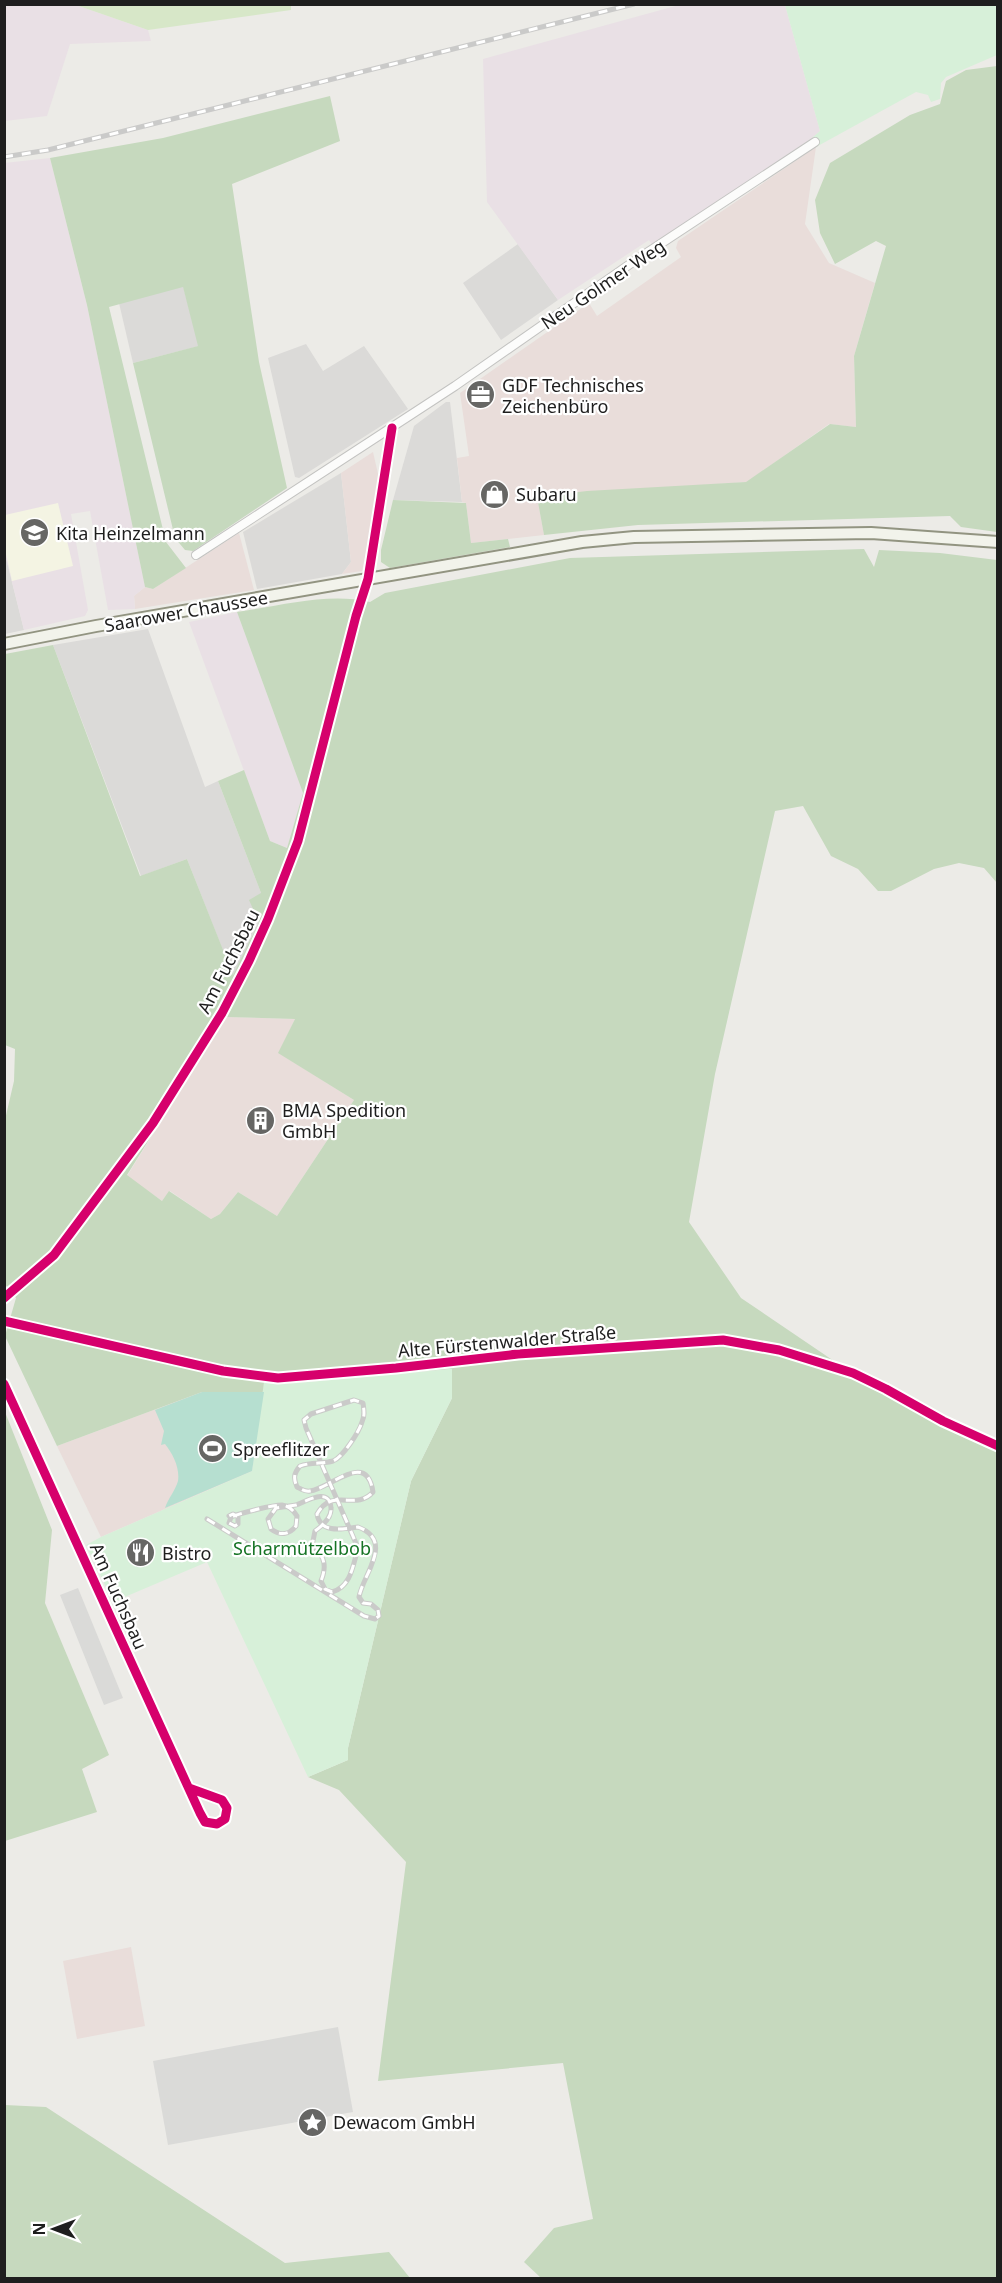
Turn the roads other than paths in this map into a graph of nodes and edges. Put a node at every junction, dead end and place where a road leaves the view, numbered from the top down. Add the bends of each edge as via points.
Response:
1 (814, 142) dead end
2 (392, 428) junction
3 (998, 542) edge
4 (196, 555) dead end
5 (368, 579) junction
6 (4, 644) edge
7 (4, 1298) edge
8 (4, 1321) edge
9 (4, 1384) edge
10 (998, 1446) edge
11 (189, 1788) junction

1 - 2 street, Neu Golmer Weg
2 - 4 street, Neu Golmer Weg
2 - 5 street
3 - 5 main road, Saarower Chaussee via 871,533 634,537 582,542
5 - 6 main road, Saarower Chaussee
5 - 7 street, Am Fuchsbau via 298,840 249,961 222,1013 153,1123 54,1255
8 - 10 street, Alte Fürstenwalder Straße via 223,1371 278,1378 518,1354 723,1340 779,1350 853,1373
9 - 11 street, Am Fuchsbau
11 - 11 street, Am Fuchsbau via 222,1800 227,1808 225,1819 218,1824 205,1822

